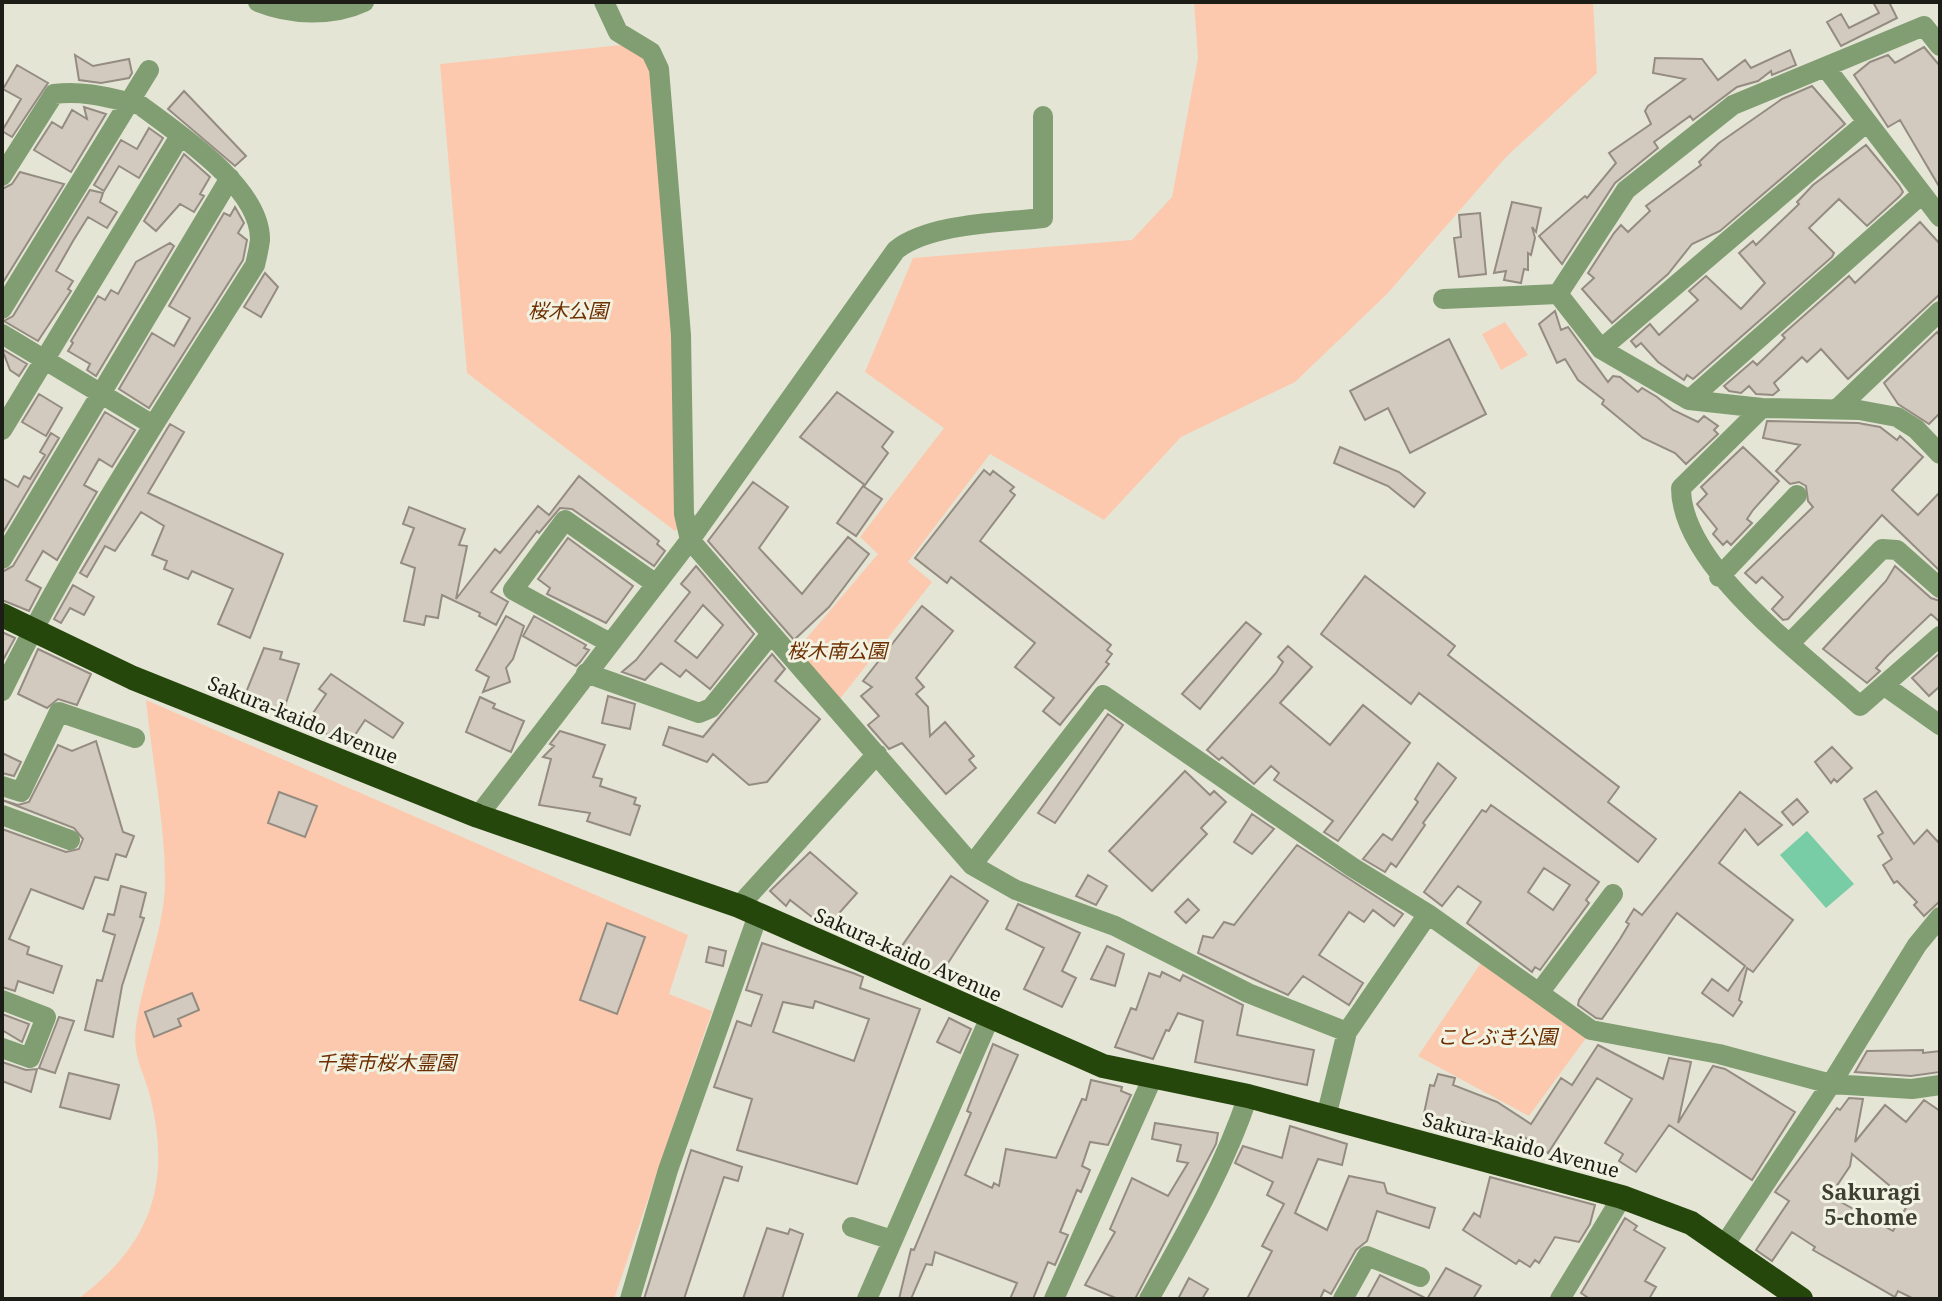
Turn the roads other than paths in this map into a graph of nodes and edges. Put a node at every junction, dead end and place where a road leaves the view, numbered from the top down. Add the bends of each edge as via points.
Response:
1 (258, 2) edge
2 (364, 2) edge
3 (604, 2) edge
4 (1940, 46) edge
5 (1826, 68) junction
6 (149, 70) dead end
7 (129, 102) junction
8 (1043, 116) dead end
9 (1867, 122) junction
10 (180, 136) junction
11 (2, 176) edge
12 (230, 178) junction
13 (1922, 194) junction
14 (1940, 217) edge
15 (1558, 294) junction
16 (1443, 299) dead end
17 (2, 309) edge
18 (1940, 311) edge
19 (2, 334) edge
20 (1601, 349) junction
21 (45, 360) junction
22 (101, 393) junction
23 (1689, 400) junction
24 (1762, 408) junction
25 (1837, 409) junction
26 (153, 425) junction
27 (2, 430) edge
28 (1937, 444) edge
29 (1797, 495) dead end
30 (690, 540) junction
31 (2, 559) edge
32 (1719, 577) junction
33 (656, 584) junction
34 (1940, 588) edge
35 (2, 615) edge
36 (32, 629) junction
37 (771, 634) junction
38 (1940, 636) edge
39 (1791, 642) junction
40 (610, 643) junction
41 (586, 673) junction
42 (1885, 686) junction
43 (2, 691) edge
44 (1940, 725) edge
45 (135, 738) dead end
46 (877, 754) junction
47 (2, 786) edge
48 (2, 815) edge
49 (478, 816) junction
50 (70, 840) dead end
51 (972, 865) junction
52 (1613, 894) dead end
53 (748, 911) junction
54 (1428, 914) junction
55 (1940, 917) edge
56 (1539, 993) junction
57 (2, 1000) edge
58 (990, 1017) junction
59 (1347, 1032) junction
60 (2, 1048) edge
61 (1152, 1079) junction
62 (1831, 1084) junction
63 (1940, 1085) edge
64 (1248, 1096) junction
65 (1326, 1117) junction
66 (1622, 1197) junction
67 (852, 1227) dead end
68 (892, 1240) junction
69 (1723, 1247) junction
70 (1420, 1277) dead end
71 (630, 1299) edge
72 (867, 1299) edge
73 (1054, 1299) edge
74 (1149, 1299) edge
75 (1343, 1299) edge
76 (1560, 1299) edge
77 (1801, 1299) edge

1 - 2 street via 304,12 329,12
3 - 30 street via 618,32 651,52 659,69 681,335 684,514
4 - 5 street via 1924,26
5 - 9 street
5 - 15 street via 1733,105 1626,190
6 - 7 street
7 - 10 street
7 - 11 street via 79,90 54,94
7 - 17 street
8 - 30 street via 1043,218 912,237 896,250
9 - 13 street
9 - 20 street
10 - 12 street
10 - 21 street
12 - 22 street
12 - 26 street via 256,222 260,238 255,265
13 - 14 street
13 - 23 street
15 - 16 street
15 - 20 street
18 - 25 street
19 - 21 street
20 - 23 street
21 - 22 street
21 - 27 street
22 - 26 street
22 - 31 street
23 - 24 street
24 - 25 street
24 - 32 street via 1681,488 1693,534
25 - 28 street via 1897,417
26 - 36 street
29 - 32 street
30 - 33 street
30 - 37 street
32 - 39 street
33 - 40 street
33 - 40 street via 565,520 513,590
34 - 39 street via 1897,550 1882,549
35 - 36 highway, Sakura-kaido Avenue
36 - 43 street
36 - 49 highway, Sakura-kaido Avenue via 133,678
37 - 41 street via 711,708 699,713
37 - 46 street
38 - 42 street
39 - 42 street via 1860,706
40 - 41 street
41 - 49 street
42 - 44 street
45 - 47 street via 59,712 21,792
46 - 51 street
46 - 53 street
48 - 50 street
49 - 53 highway, Sakura-kaido Avenue
51 - 54 street via 1103,695
51 - 59 street via 1016,890 1115,926 1248,993
52 - 56 street
53 - 58 highway, Sakura-kaido Avenue
53 - 71 street
54 - 56 street
54 - 59 street
55 - 62 street
56 - 62 street via 1591,1030 1719,1054
57 - 60 street via 46,1017 30,1058
58 - 61 highway, Sakura-kaido Avenue via 1103,1066
58 - 68 street
59 - 65 street
61 - 64 highway, Sakura-kaido Avenue
61 - 73 street
62 - 63 street via 1912,1089
62 - 69 street
64 - 65 highway, Sakura-kaido Avenue
64 - 74 street via 1194,1220
65 - 66 highway, Sakura-kaido Avenue
66 - 69 highway, Sakura-kaido Avenue via 1691,1223
66 - 76 street
67 - 68 street
68 - 72 street
69 - 77 highway, Sakura-kaido Avenue
70 - 75 street via 1367,1256

